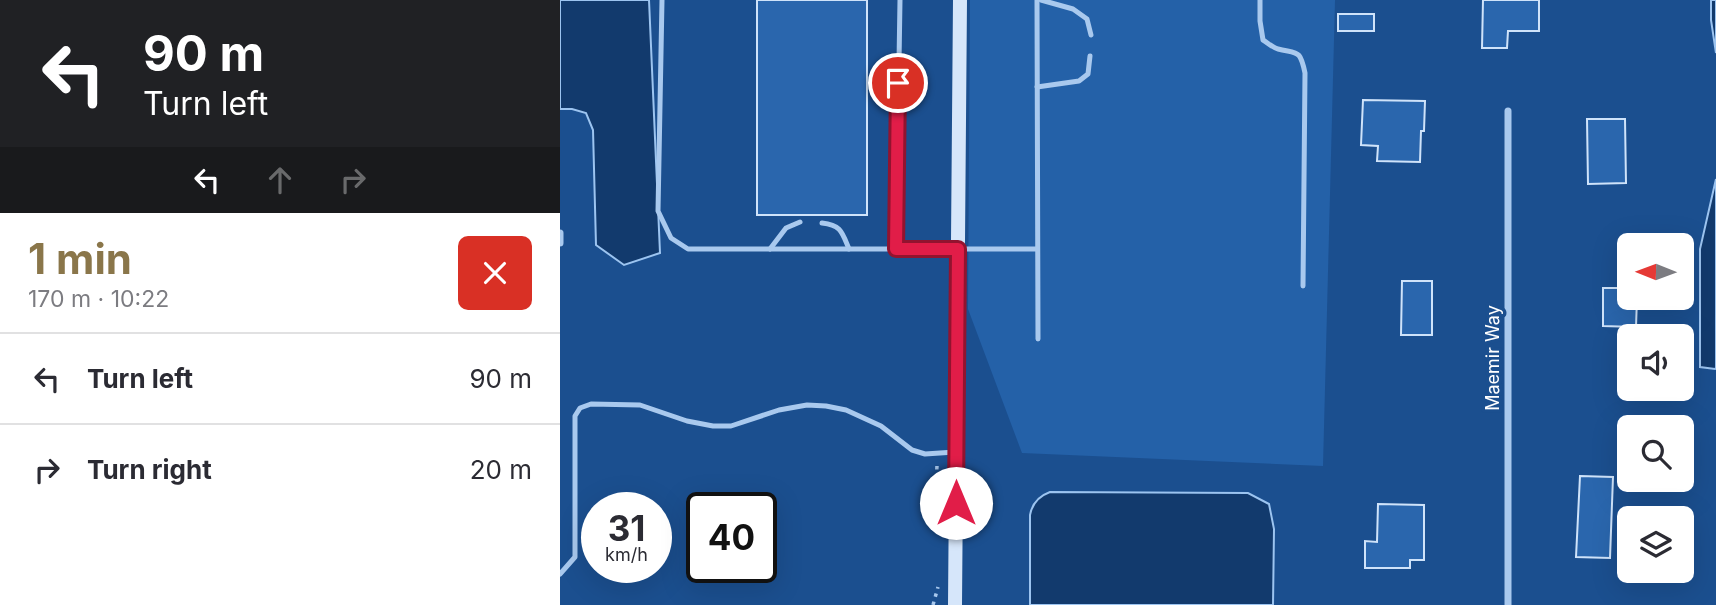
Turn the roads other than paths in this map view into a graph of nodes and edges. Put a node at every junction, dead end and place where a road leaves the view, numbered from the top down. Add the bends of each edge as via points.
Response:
1 (662, 0) edge
2 (900, 0) edge
3 (960, 0) edge
4 (1039, 0) edge
5 (1260, 0) edge
6 (1091, 34) dead end
7 (1090, 56) dead end
8 (1037, 87) junction
9 (1508, 111) dead end
10 (800, 222) dead end
11 (822, 223) dead end
12 (560, 233) edge
13 (560, 243) edge
14 (770, 249) junction
15 (849, 249) junction
16 (896, 249) junction
17 (958, 249) junction
18 (1038, 249) junction
19 (1303, 286) dead end
20 (1038, 339) dead end
21 (956, 452) junction
22 (560, 573) edge
23 (955, 605) edge
24 (1508, 605) edge

1 - 14 lane via 658,211 671,238 688,249
2 - 16 lane
3 - 17 street
4 - 6 lane via 1073,9 1087,19
4 - 8 lane
5 - 19 lane via 1264,40 1275,49 1294,51 1302,59 1305,73
7 - 8 lane via 1088,74 1079,81
8 - 18 lane
9 - 24 street, Maemir Way
10 - 14 lane via 786,228
11 - 15 lane via 841,230
12 - 13 street
14 - 15 lane
15 - 16 lane
16 - 17 lane
17 - 18 lane
17 - 21 street
18 - 20 lane
21 - 22 lane via 912,450 881,426 826,406 788,408 731,426 713,426 640,405 591,404 575,415 575,557
21 - 23 street

